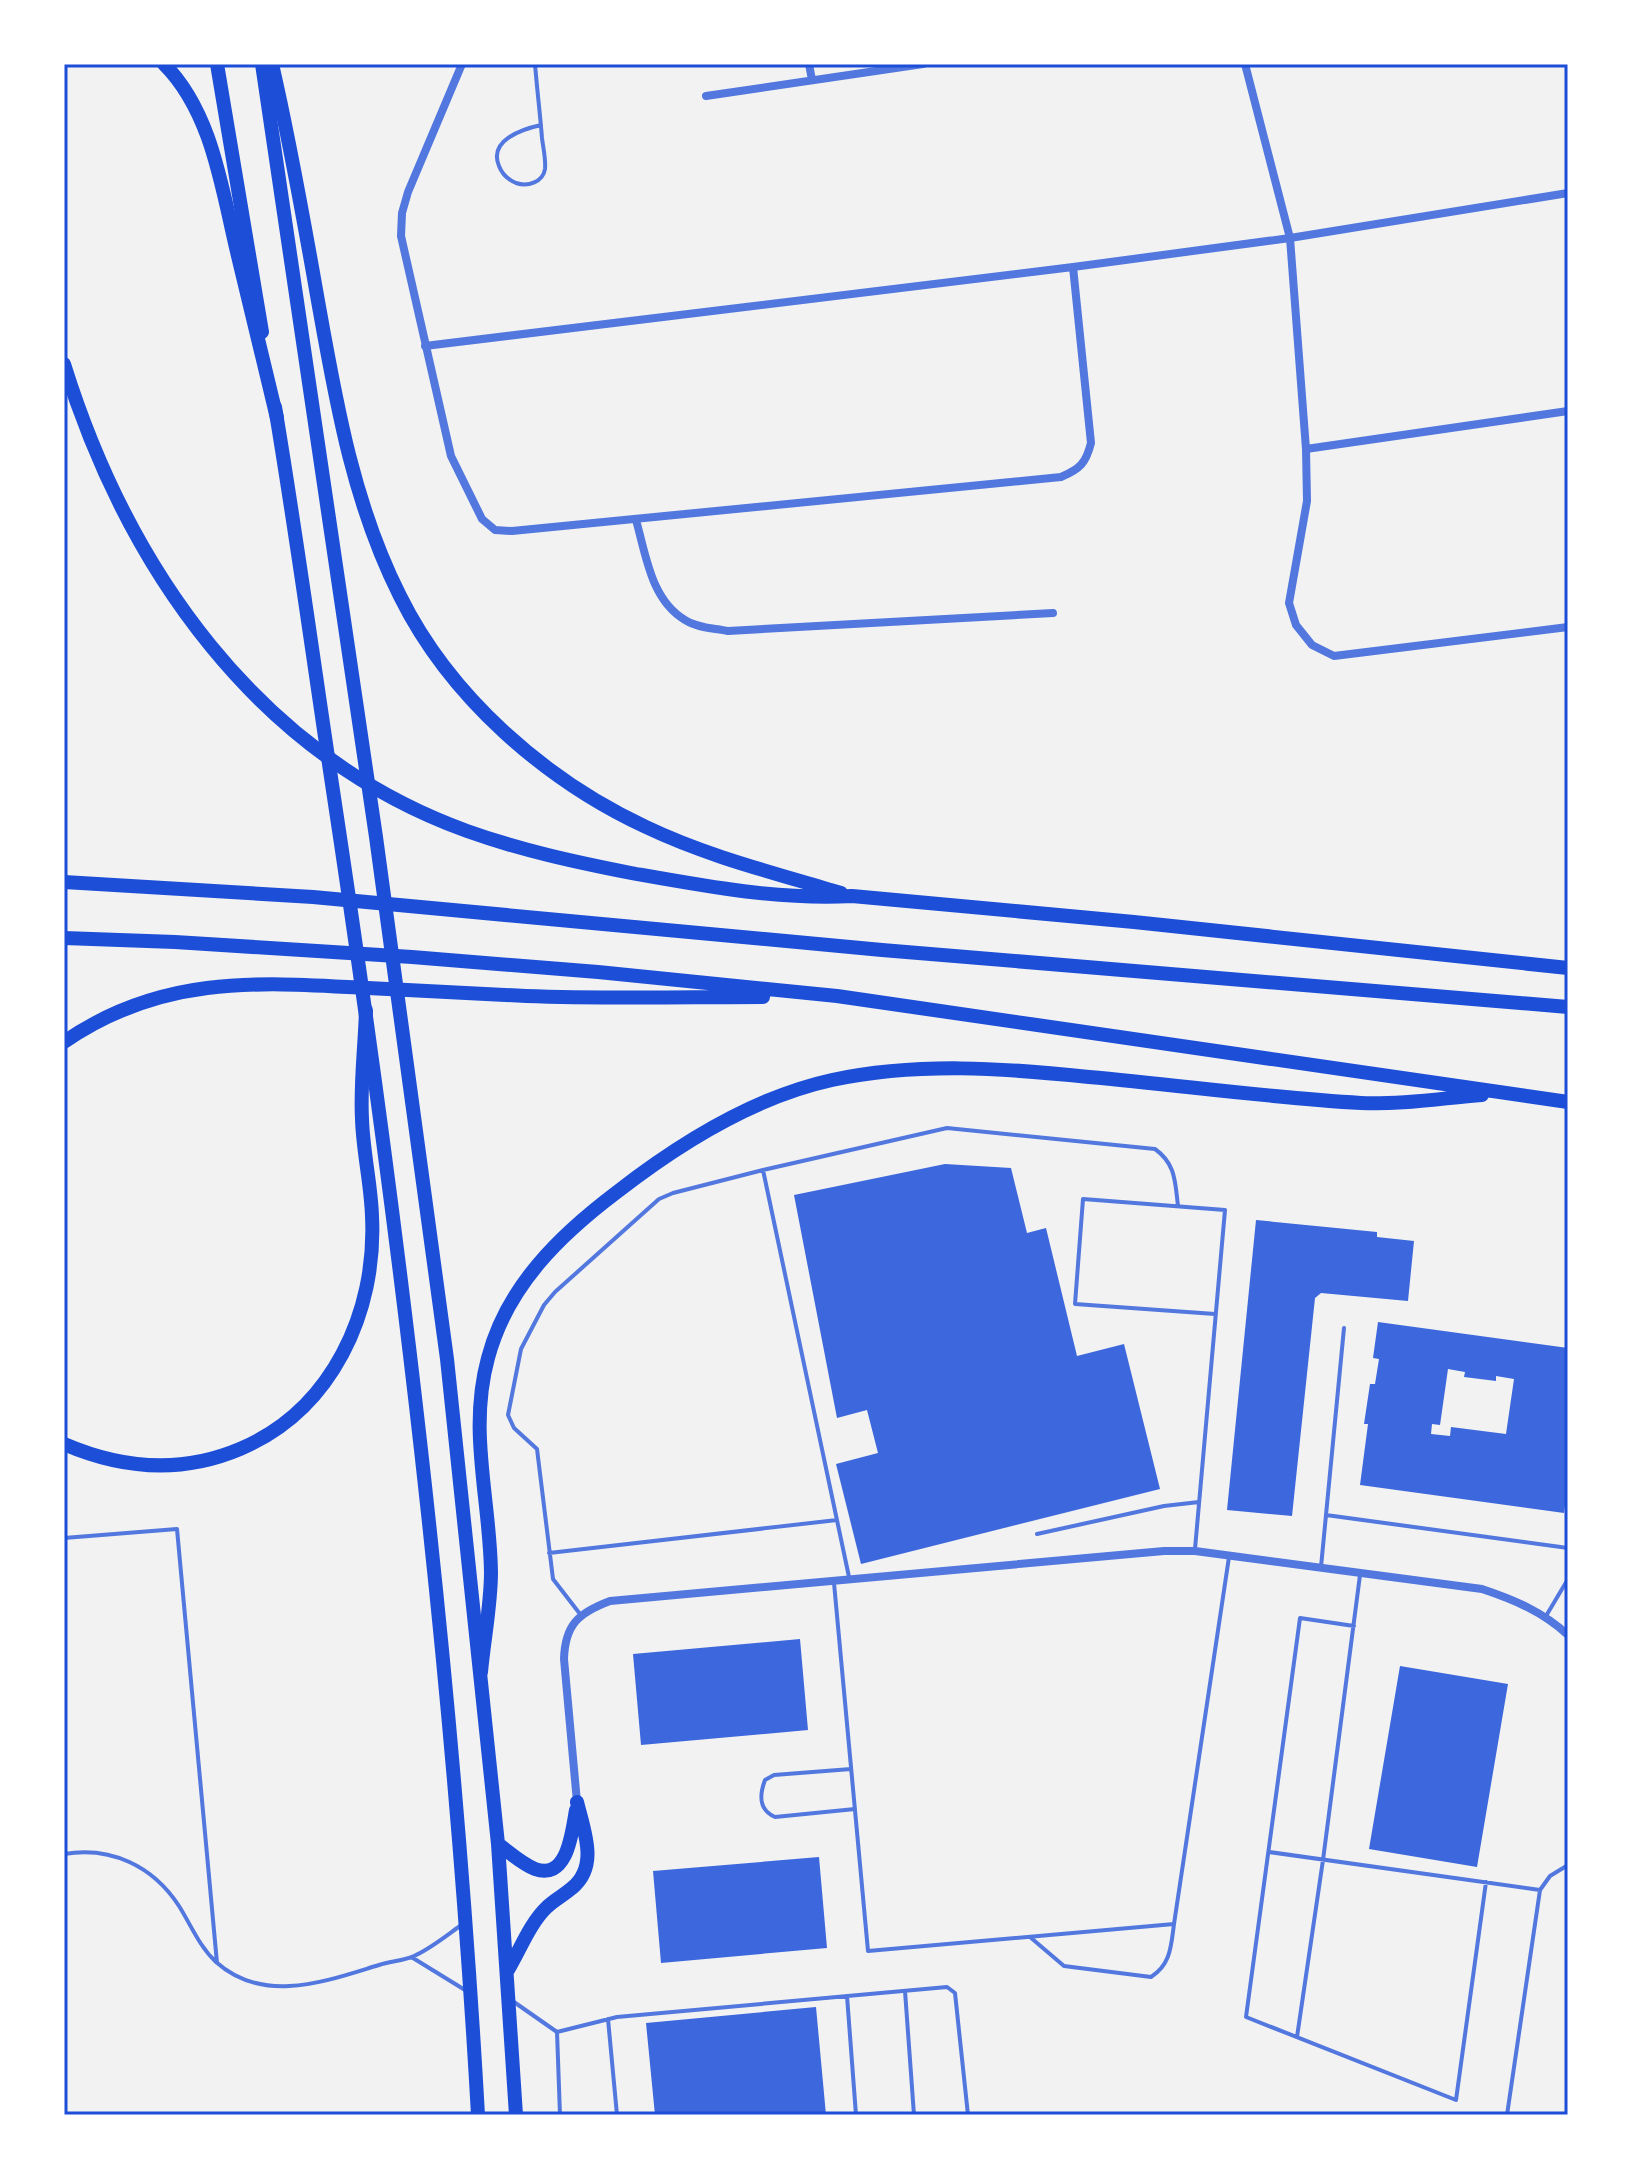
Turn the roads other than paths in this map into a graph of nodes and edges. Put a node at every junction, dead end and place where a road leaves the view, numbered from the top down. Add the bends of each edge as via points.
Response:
1 (164, 64) edge
2 (217, 64) edge
3 (262, 64) edge
4 (272, 64) edge
5 (462, 64) edge
6 (535, 64) edge
7 (809, 64) edge
8 (923, 64) edge
9 (1245, 64) edge
10 (812, 80) junction
11 (706, 96) dead end
12 (541, 125) junction
13 (1568, 193) edge
14 (1290, 238) junction
15 (1073, 267) junction
16 (425, 346) junction
17 (64, 364) edge
18 (1568, 411) edge
19 (277, 418) junction
20 (1306, 449) junction
21 (636, 520) junction
22 (1053, 613) dead end
23 (1568, 627) edge
24 (64, 882) edge
25 (852, 896) junction
26 (64, 938) edge
27 (1568, 968) edge
28 (837, 996) junction
29 (1568, 1007) edge
30 (366, 1010) junction
31 (64, 1042) edge
32 (1510, 1094) junction
33 (1568, 1102) edge
34 (763, 1170) junction
35 (1178, 1206) junction
36 (1215, 1314) junction
37 (1344, 1328) dead end
38 (64, 1444) edge
39 (1199, 1502) junction
40 (1326, 1515) junction
41 (837, 1520) junction
42 (1037, 1534) dead end
43 (64, 1538) edge
44 (1568, 1548) edge
45 (1195, 1551) junction
46 (549, 1553) junction
47 (1230, 1555) junction
48 (1321, 1567) junction
49 (1361, 1573) junction
50 (1568, 1579) edge
51 (849, 1580) junction
52 (834, 1581) junction
53 (582, 1616) junction
54 (1546, 1616) junction
55 (1354, 1626) junction
56 (1568, 1634) edge
57 (481, 1672) junction
58 (851, 1769) junction
59 (577, 1802) junction
60 (855, 1809) junction
61 (498, 1844) junction
62 (1268, 1852) junction
63 (64, 1854) edge
64 (1323, 1860) junction
65 (1568, 1865) edge
66 (1486, 1882) junction
67 (1540, 1890) junction
68 (467, 1922) junction
69 (1174, 1924) junction
70 (1029, 1936) junction
71 (413, 1958) junction
72 (217, 1963) junction
73 (508, 1970) junction
74 (905, 1991) junction
75 (472, 1994) junction
76 (847, 1996) junction
77 (510, 1999) junction
78 (608, 2019) junction
79 (557, 2032) junction
80 (1297, 2037) junction
81 (478, 2115) edge
82 (516, 2115) edge
83 (560, 2115) edge
84 (617, 2115) edge
85 (856, 2115) edge
86 (914, 2115) edge
87 (968, 2115) edge
88 (1507, 2115) edge

1 - 19 highway via 195,104 217,169
2 - 19 highway
3 - 57 highway via 434,1257
4 - 25 highway via 349,458 401,599 449,672 539,761 613,810 725,859
5 - 16 street via 402,213 401,236
6 - 12 lane
7 - 10 street
8 - 10 street
9 - 14 street
10 - 11 street
12 - 12 lane via 545,169 534,183 518,184 499,167 499,152 507,137
13 - 14 street
14 - 15 street
14 - 20 street
15 - 16 street
15 - 21 street via 1091,443 1086,461 1076,471 1061,477
16 - 21 street via 451,456 482,519 495,530
17 - 25 highway via 111,489 138,542 198,632 274,714 347,770 465,830 545,854 705,886
18 - 20 street
19 - 30 highway
20 - 23 street via 1307,501 1289,603 1296,625 1312,645 1334,656
21 - 22 street via 658,592 686,621 704,627 728,631
24 - 29 highway via 313,897
25 - 27 highway
26 - 28 highway via 412,957
28 - 31 highway via 573,998 245,983 194,989 128,1007
28 - 32 highway
30 - 38 highway via 362,1118 371,1263 362,1312 326,1381 269,1434 199,1462 129,1464
30 - 68 highway via 425,1473
32 - 33 highway
32 - 57 highway via 1364,1103 1030,1071 940,1068 829,1081 712,1129 638,1175 567,1233 523,1283 494,1337 478,1419 491,1573
34 - 35 lane via 947,1128 1155,1149 1174,1168
34 - 41 lane
34 - 46 lane via 666,1196 544,1305 521,1349 508,1415 537,1449
35 - 36 lane via 1225,1210
35 - 36 lane via 1083,1199 1075,1304
36 - 39 lane
37 - 40 lane
39 - 42 lane
39 - 45 lane
40 - 44 lane
40 - 48 lane
41 - 46 lane
41 - 51 lane
43 - 72 lane via 177,1529
45 - 47 street
45 - 51 street
46 - 53 lane via 553,1579
47 - 48 street
47 - 69 lane
48 - 49 street
49 - 54 street via 1482,1589
49 - 55 lane
50 - 54 lane
51 - 52 street
52 - 53 street via 610,1601
52 - 58 lane
53 - 59 street via 565,1638 564,1659
54 - 56 street
55 - 62 lane via 1300,1618
55 - 64 lane
57 - 61 highway
58 - 60 lane
58 - 60 lane via 774,1775 765,1780 760,1796 766,1813 775,1817
59 - 61 highway via 567,1850 554,1868 535,1869
59 - 73 highway via 588,1845 586,1868 574,1887 540,1915
60 - 70 lane via 868,1951
61 - 73 highway
62 - 64 lane
62 - 80 lane via 1246,2017
63 - 72 lane via 93,1851 141,1867 162,1884
64 - 66 lane
64 - 80 lane
65 - 67 lane
66 - 67 lane
66 - 80 lane via 1456,2100
67 - 88 lane
68 - 71 lane
68 - 75 highway
69 - 70 lane
69 - 70 lane via 1169,1958 1151,1977 1064,1966
71 - 72 lane via 292,1988 264,1985
71 - 75 lane
73 - 77 highway
74 - 76 lane
74 - 86 lane
74 - 87 lane via 947,1987 955,1993
75 - 81 highway
76 - 78 lane
76 - 85 lane
77 - 79 lane
77 - 82 highway
78 - 79 lane
78 - 84 lane
79 - 83 lane

